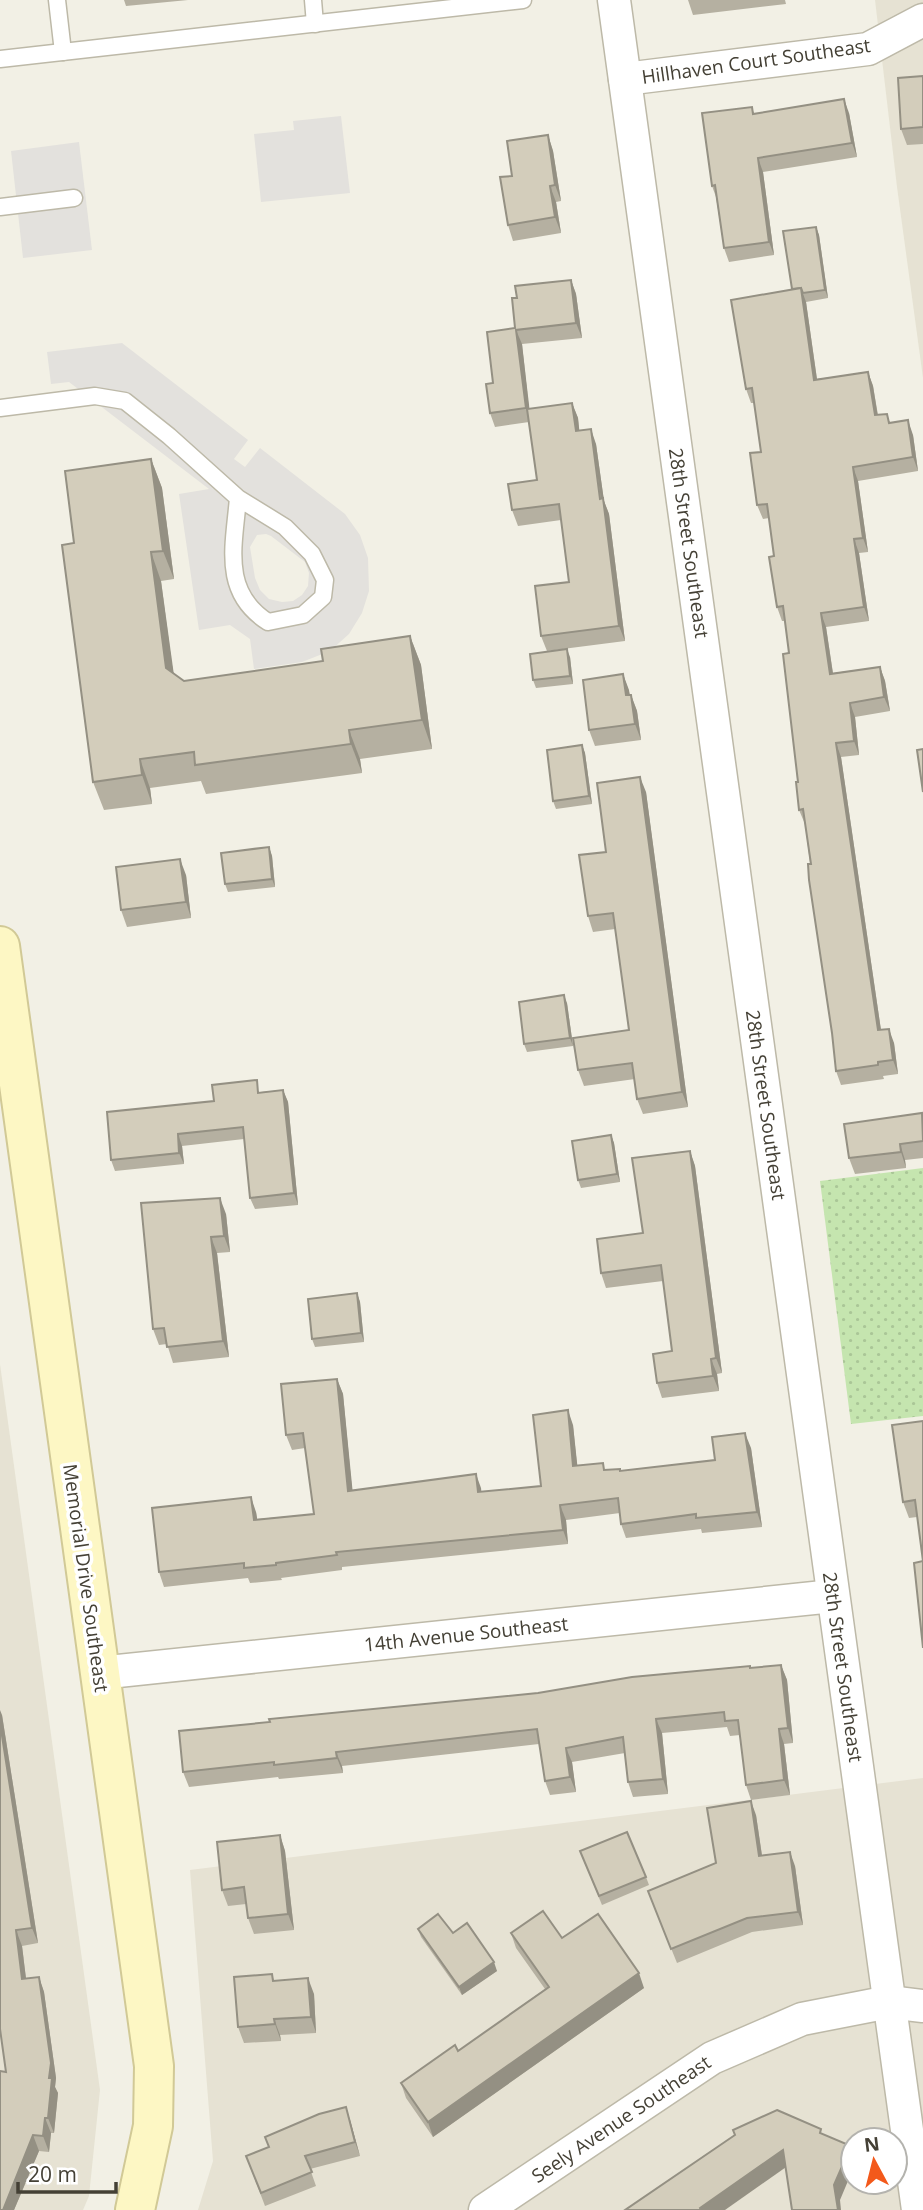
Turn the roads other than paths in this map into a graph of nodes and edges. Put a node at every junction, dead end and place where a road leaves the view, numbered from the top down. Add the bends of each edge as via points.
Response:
1 (57, 0) edge
2 (313, 0) edge
3 (523, 0) edge
4 (614, 0) edge
5 (923, 20) edge
6 (315, 24) junction
7 (63, 52) junction
8 (0, 59) edge
9 (625, 79) junction
10 (74, 198) dead end
11 (0, 207) edge
12 (0, 408) edge
13 (237, 498) junction
14 (0, 946) edge
15 (833, 1596) junction
16 (99, 1673) junction
17 (923, 1992) edge
18 (890, 2003) junction
19 (923, 2006) edge
20 (135, 2210) edge
21 (485, 2210) edge
22 (918, 2210) edge

1 - 7 lane
2 - 6 lane
3 - 6 lane
4 - 9 street, 28th Street Southeast
5 - 9 street, Hillhaven Court Southeast via 867,49
6 - 7 lane
7 - 8 lane
9 - 15 street, 28th Street Southeast
10 - 11 lane
12 - 13 lane via 95,396 125,401
13 - 13 lane via 285,527 312,554 325,580 323,597 303,615 268,622 251,611 238,590 233,565
14 - 16 street, Memorial Drive Southeast
15 - 16 street, 14th Avenue Southeast
15 - 18 street, 28th Street Southeast
16 - 20 street, Memorial Drive Southeast via 154,2066 153,2126
17 - 18 street
18 - 19 street, Seely Avenue Southeast
18 - 21 street, Seely Avenue Southeast via 802,2019 712,2058
18 - 22 street, 28th Street Southeast

